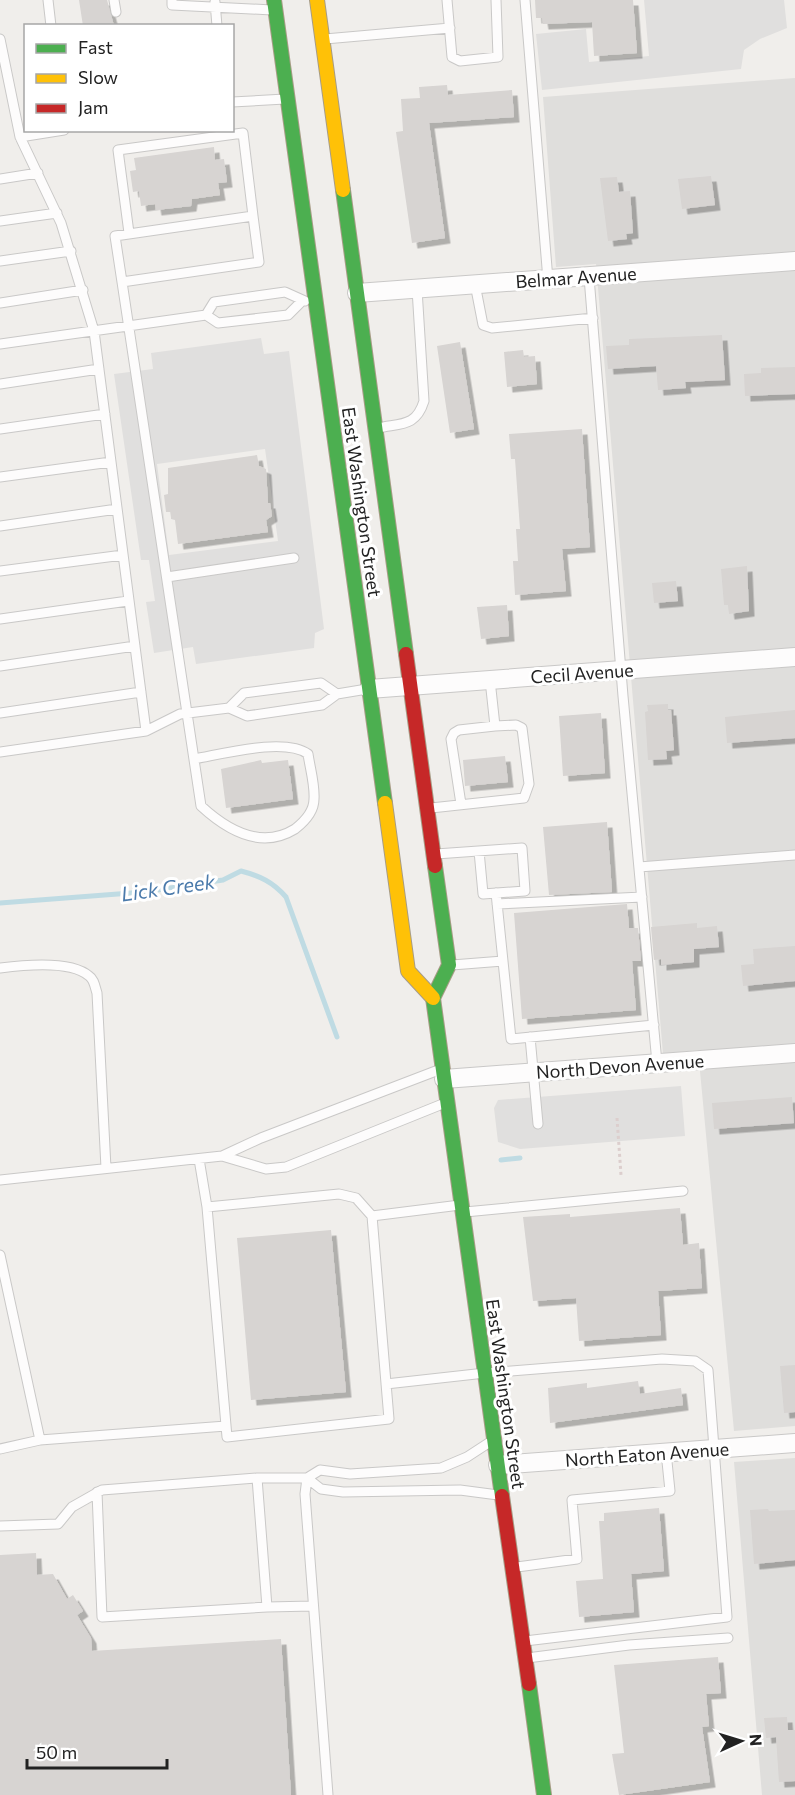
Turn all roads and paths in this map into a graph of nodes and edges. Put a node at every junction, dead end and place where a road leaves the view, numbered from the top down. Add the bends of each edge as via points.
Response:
1 (48, 0) edge
2 (114, 0) edge
3 (172, 0) edge
4 (317, 0) edge
5 (447, 0) edge
6 (495, 0) edge
7 (525, 0) edge
8 (216, 3) edge
9 (274, 5) edge
10 (116, 12) dead end
11 (51, 24) edge
12 (217, 24) edge
13 (450, 27) junction
14 (0, 39) edge
15 (322, 39) junction
16 (287, 99) junction
17 (234, 102) edge
18 (59, 132) edge
19 (20, 137) junction
20 (38, 173) junction
21 (0, 179) edge
22 (57, 213) junction
23 (253, 216) junction
24 (0, 221) edge
25 (129, 233) junction
26 (71, 251) junction
27 (0, 261) edge
28 (795, 261) edge
29 (589, 277) junction
30 (548, 280) junction
31 (122, 282) junction
32 (476, 285) junction
33 (417, 289) junction
34 (83, 290) junction
35 (357, 292) junction
36 (309, 300) junction
37 (0, 303) edge
38 (206, 315) junction
39 (593, 318) junction
40 (128, 325) junction
41 (94, 331) junction
42 (0, 344) edge
43 (99, 369) junction
44 (0, 384) edge
45 (105, 414) junction
46 (0, 429) edge
47 (376, 429) junction
48 (111, 462) junction
49 (0, 477) edge
50 (117, 509) junction
51 (0, 526) edge
52 (123, 555) junction
53 (294, 558) dead end
54 (0, 571) edge
55 (167, 577) junction
56 (128, 601) junction
57 (0, 619) edge
58 (135, 646) junction
59 (795, 657) edge
60 (0, 666) edge
61 (623, 670) junction
62 (490, 680) junction
63 (411, 685) junction
64 (369, 689) junction
65 (141, 692) junction
66 (337, 694) junction
67 (229, 708) junction
68 (0, 713) edge
69 (188, 713) junction
70 (495, 726) junction
71 (146, 731) junction
72 (0, 752) edge
73 (194, 759) junction
74 (461, 804) junction
75 (428, 809) junction
76 (479, 851) junction
77 (434, 854) junction
78 (795, 855) edge
79 (639, 867) junction
80 (496, 893) junction
81 (642, 897) junction
82 (497, 904) junction
83 (503, 961) junction
84 (449, 965) junction
85 (0, 968) edge
86 (433, 998) junction
87 (654, 1025) junction
88 (530, 1037) junction
89 (795, 1053) edge
90 (657, 1063) junction
91 (534, 1072) junction
92 (444, 1074) junction
93 (448, 1102) junction
94 (617, 1118) dead end
95 (538, 1124) dead end
96 (222, 1156) junction
97 (199, 1159) junction
98 (106, 1168) junction
99 (621, 1175) dead end
100 (0, 1180) edge
101 (683, 1191) dead end
102 (207, 1207) junction
103 (463, 1209) junction
104 (372, 1216) junction
105 (0, 1255) edge
106 (485, 1373) junction
107 (386, 1384) junction
108 (226, 1426) junction
109 (495, 1439) junction
110 (40, 1440) junction
111 (795, 1443) edge
112 (0, 1449) edge
113 (713, 1449) junction
114 (666, 1452) junction
115 (498, 1465) junction
116 (257, 1478) junction
117 (307, 1478) junction
118 (97, 1492) junction
119 (502, 1496) junction
120 (0, 1526) edge
121 (513, 1568) junction
122 (314, 1606) junction
123 (267, 1607) junction
124 (729, 1638) dead end
125 (523, 1641) junction
126 (525, 1658) junction
127 (328, 1795) edge
128 (544, 1795) edge

1 - 11 lane
2 - 10 lane
3 - 8 lane via 172,5
4 - 15 main road, East Washington Street
5 - 13 lane
6 - 13 lane via 498,57 455,60
7 - 30 lane
8 - 9 lane
8 - 12 lane
9 - 16 main road, East Washington Street
13 - 15 lane
14 - 19 lane
15 - 35 main road, East Washington Street
16 - 17 lane
16 - 36 main road, East Washington Street
18 - 19 lane
19 - 20 lane
20 - 21 lane
20 - 22 lane
22 - 24 lane
22 - 26 lane
23 - 25 lane
23 - 25 lane via 243,133 118,150
23 - 31 lane via 259,262
25 - 31 lane via 115,236
26 - 27 lane
26 - 34 lane
28 - 29 street, Belmar Avenue
29 - 30 street, Belmar Avenue
29 - 39 lane
30 - 32 street, Belmar Avenue
31 - 40 lane
32 - 33 street, Belmar Avenue
32 - 39 lane via 483,325 492,328
33 - 35 street, Belmar Avenue
33 - 47 lane via 423,401 419,415 412,421
34 - 37 lane
34 - 41 lane
35 - 47 main road, East Washington Street
36 - 38 lane via 288,315 218,323
36 - 38 lane via 285,292 214,302
36 - 64 main road, East Washington Street
38 - 40 lane
39 - 61 lane
40 - 41 lane
40 - 55 lane
41 - 42 lane
41 - 43 lane
43 - 44 lane
43 - 45 lane
45 - 46 lane
45 - 48 lane
47 - 63 main road, East Washington Street
48 - 49 lane
48 - 50 lane
50 - 51 lane
50 - 52 lane
52 - 54 lane
52 - 56 lane
53 - 55 lane
55 - 69 lane
56 - 57 lane
56 - 58 lane
58 - 60 lane
58 - 65 lane
59 - 61 street, Cecil Avenue
61 - 62 street, Cecil Avenue
61 - 79 lane
62 - 63 street, Cecil Avenue
62 - 70 lane
63 - 64 street, Cecil Avenue
63 - 75 main road, East Washington Street
64 - 66 lane
64 - 86 main road, East Washington Street via 408,971
65 - 68 lane
65 - 71 lane
66 - 67 lane via 322,705 247,716
66 - 67 lane via 321,683 244,693
67 - 69 lane
69 - 71 lane
69 - 73 lane
70 - 74 lane via 454,732
70 - 74 lane via 522,728 527,793 524,798
71 - 72 lane
73 - 73 lane via 201,806 239,833 269,839 283,836 309,815 314,800 308,754 299,747 271,747
74 - 75 lane
75 - 77 main road, East Washington Street
76 - 77 lane
76 - 80 lane via 483,894
76 - 80 lane via 522,848 525,891
77 - 84 main road, East Washington Street
78 - 79 lane
79 - 81 lane
80 - 82 lane
81 - 82 lane
81 - 87 lane
82 - 83 lane
83 - 84 lane
83 - 88 lane via 511,1039
84 - 86 main road
85 - 98 lane via 75,967 91,977 97,993
86 - 92 main road, East Washington Street
87 - 88 lane
87 - 90 lane
88 - 91 lane
89 - 90 street, North Devon Avenue
90 - 91 street, North Devon Avenue
91 - 92 street, North Devon Avenue
91 - 95 lane
92 - 93 main road, East Washington Street
92 - 96 lane via 261,1138
93 - 96 lane via 285,1167 266,1169
93 - 103 main road, East Washington Street
94 - 99 path
96 - 97 lane
97 - 98 lane
97 - 102 lane
98 - 100 lane
101 - 103 lane
102 - 104 lane via 339,1194 356,1198
102 - 108 lane
103 - 104 lane
103 - 106 main road, East Washington Street
104 - 107 lane
105 - 110 lane
106 - 107 lane
106 - 109 main road, East Washington Street
106 - 113 lane via 662,1359 695,1361 708,1370
107 - 108 lane via 389,1419 227,1437
108 - 110 lane
109 - 115 main road, East Washington Street
109 - 117 lane via 441,1468 350,1474 320,1470
110 - 112 lane
111 - 113 street, North Eaton Avenue
113 - 114 street, North Eaton Avenue
113 - 125 lane via 727,1617
114 - 115 street, North Eaton Avenue
114 - 121 lane via 670,1491 572,1500 577,1558
115 - 119 main road, East Washington Street
116 - 117 lane
116 - 118 lane
116 - 123 lane
117 - 119 lane via 321,1489 343,1492 460,1490
117 - 122 lane
118 - 120 lane via 72,1507 58,1524
118 - 123 lane via 102,1617
119 - 121 main road, East Washington Street
121 - 125 main road, East Washington Street
122 - 123 lane
122 - 127 lane
124 - 126 lane
125 - 126 main road, East Washington Street
126 - 128 main road, East Washington Street

